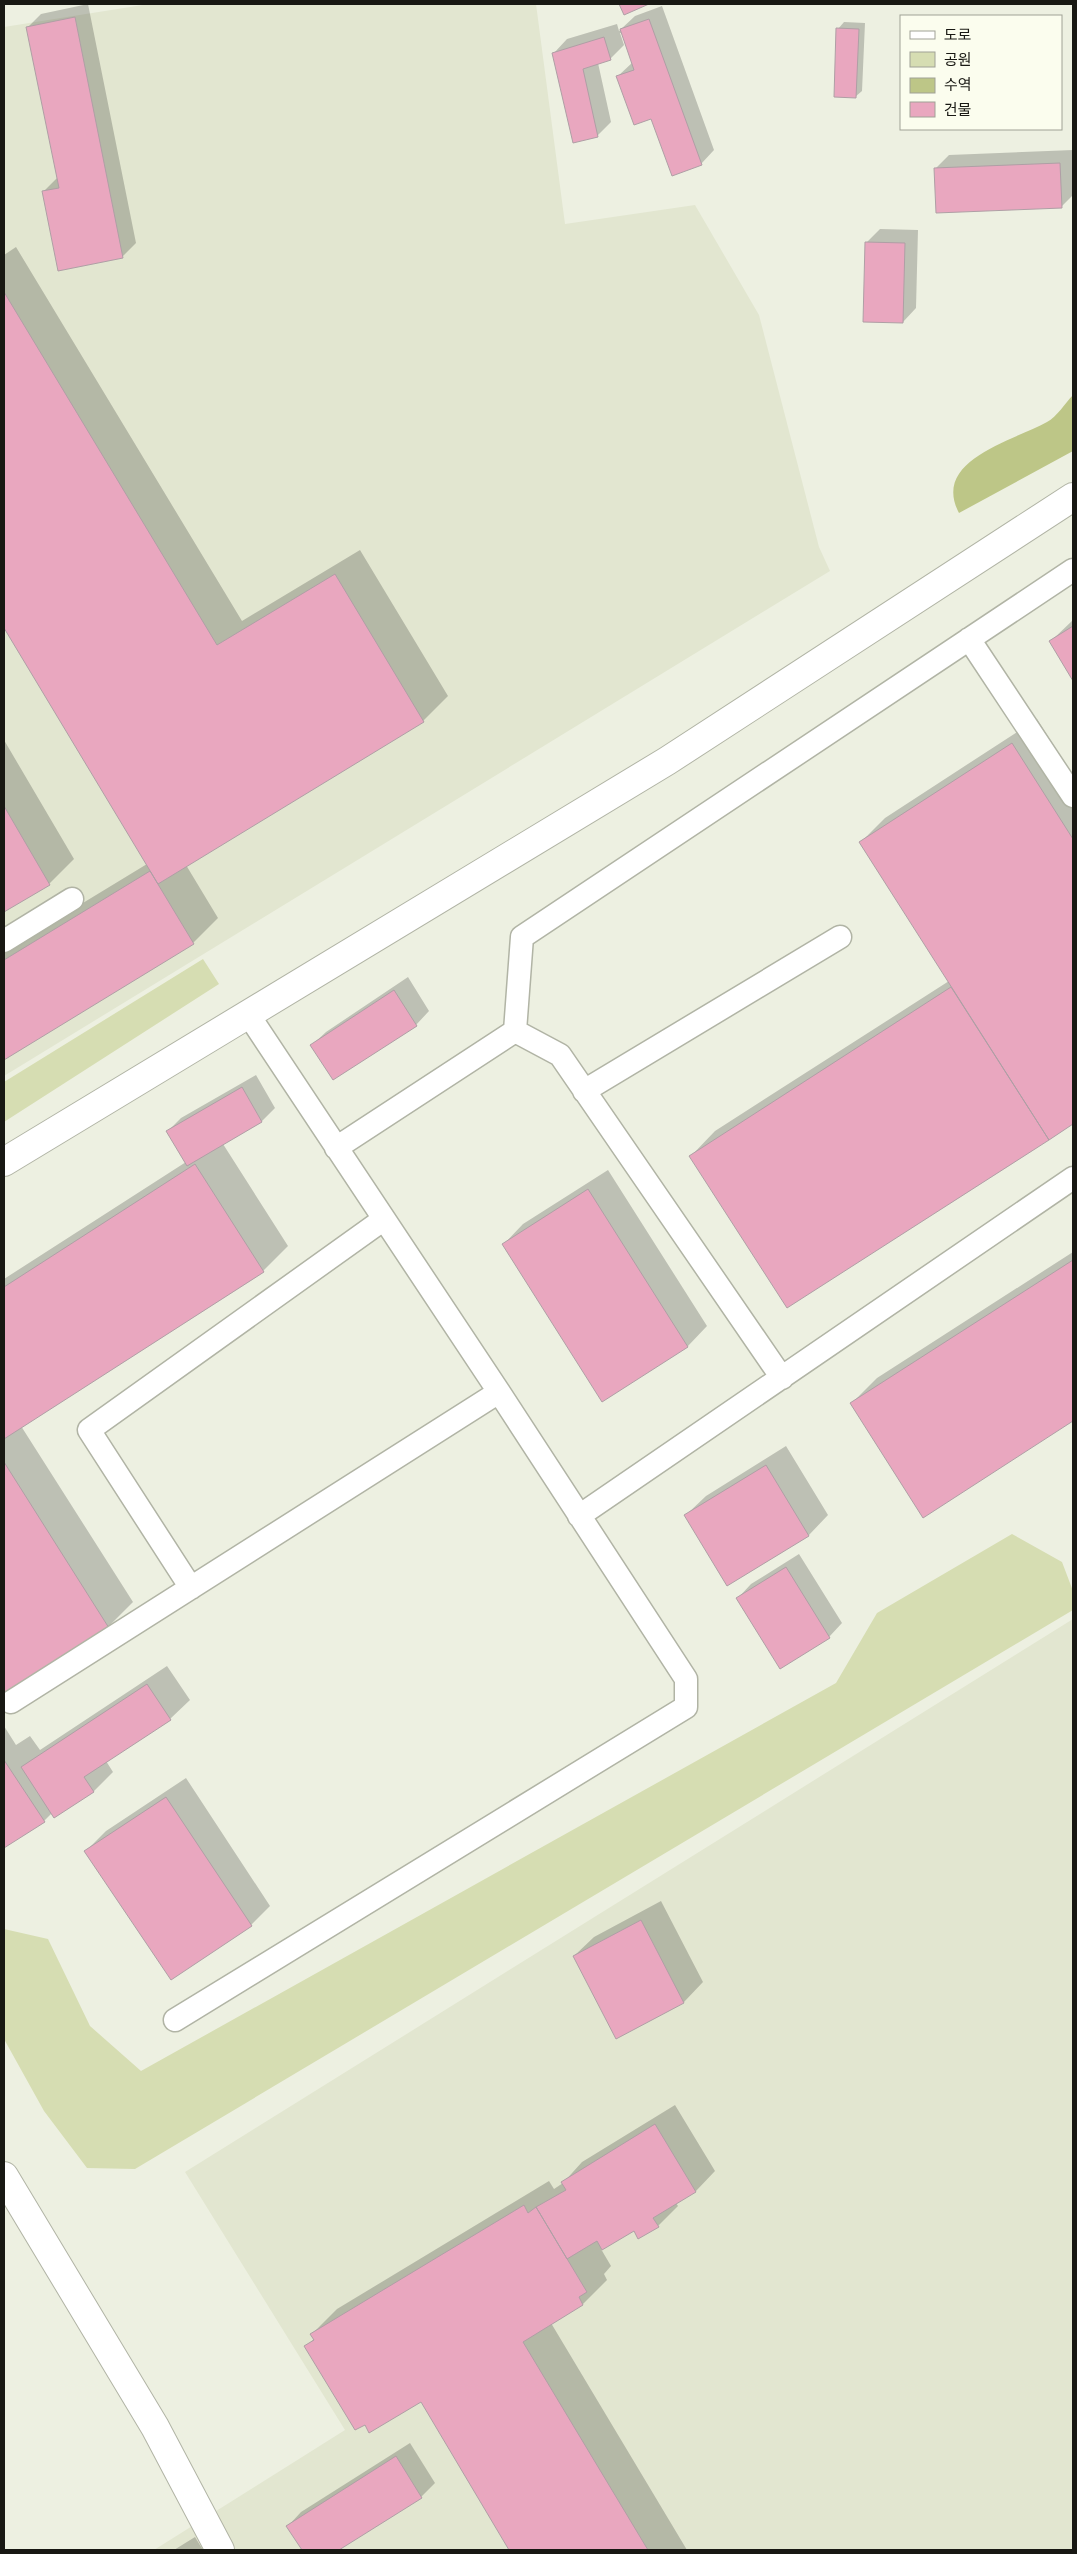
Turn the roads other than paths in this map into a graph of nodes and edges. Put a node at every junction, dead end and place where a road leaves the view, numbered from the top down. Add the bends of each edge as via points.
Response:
1 (1073, 497) edge
2 (1073, 570) edge
3 (969, 639) junction
4 (1073, 796) edge
5 (72, 899) dead end
6 (840, 937) dead end
7 (4, 941) edge
8 (248, 1014) junction
9 (515, 1031) junction
10 (584, 1090) junction
11 (336, 1148) junction
12 (4, 1162) edge
13 (1073, 1178) edge
14 (384, 1220) junction
15 (782, 1378) junction
16 (499, 1392) junction
17 (579, 1516) junction
18 (191, 1588) junction
19 (11, 1702) dead end
20 (175, 2020) dead end
21 (4, 2176) edge
22 (220, 2550) edge

1 - 8 street via 667,761
2 - 3 lane
3 - 4 lane
3 - 9 lane via 522,937
5 - 7 lane
6 - 10 lane
8 - 11 lane
8 - 12 street
9 - 10 lane via 560,1055
9 - 11 lane
10 - 15 lane
11 - 14 lane
13 - 15 lane
14 - 16 lane
14 - 18 lane via 89,1430
15 - 17 lane
16 - 17 lane
16 - 18 lane
17 - 20 lane via 686,1679 686,1708
18 - 19 lane
21 - 22 street via 155,2427

